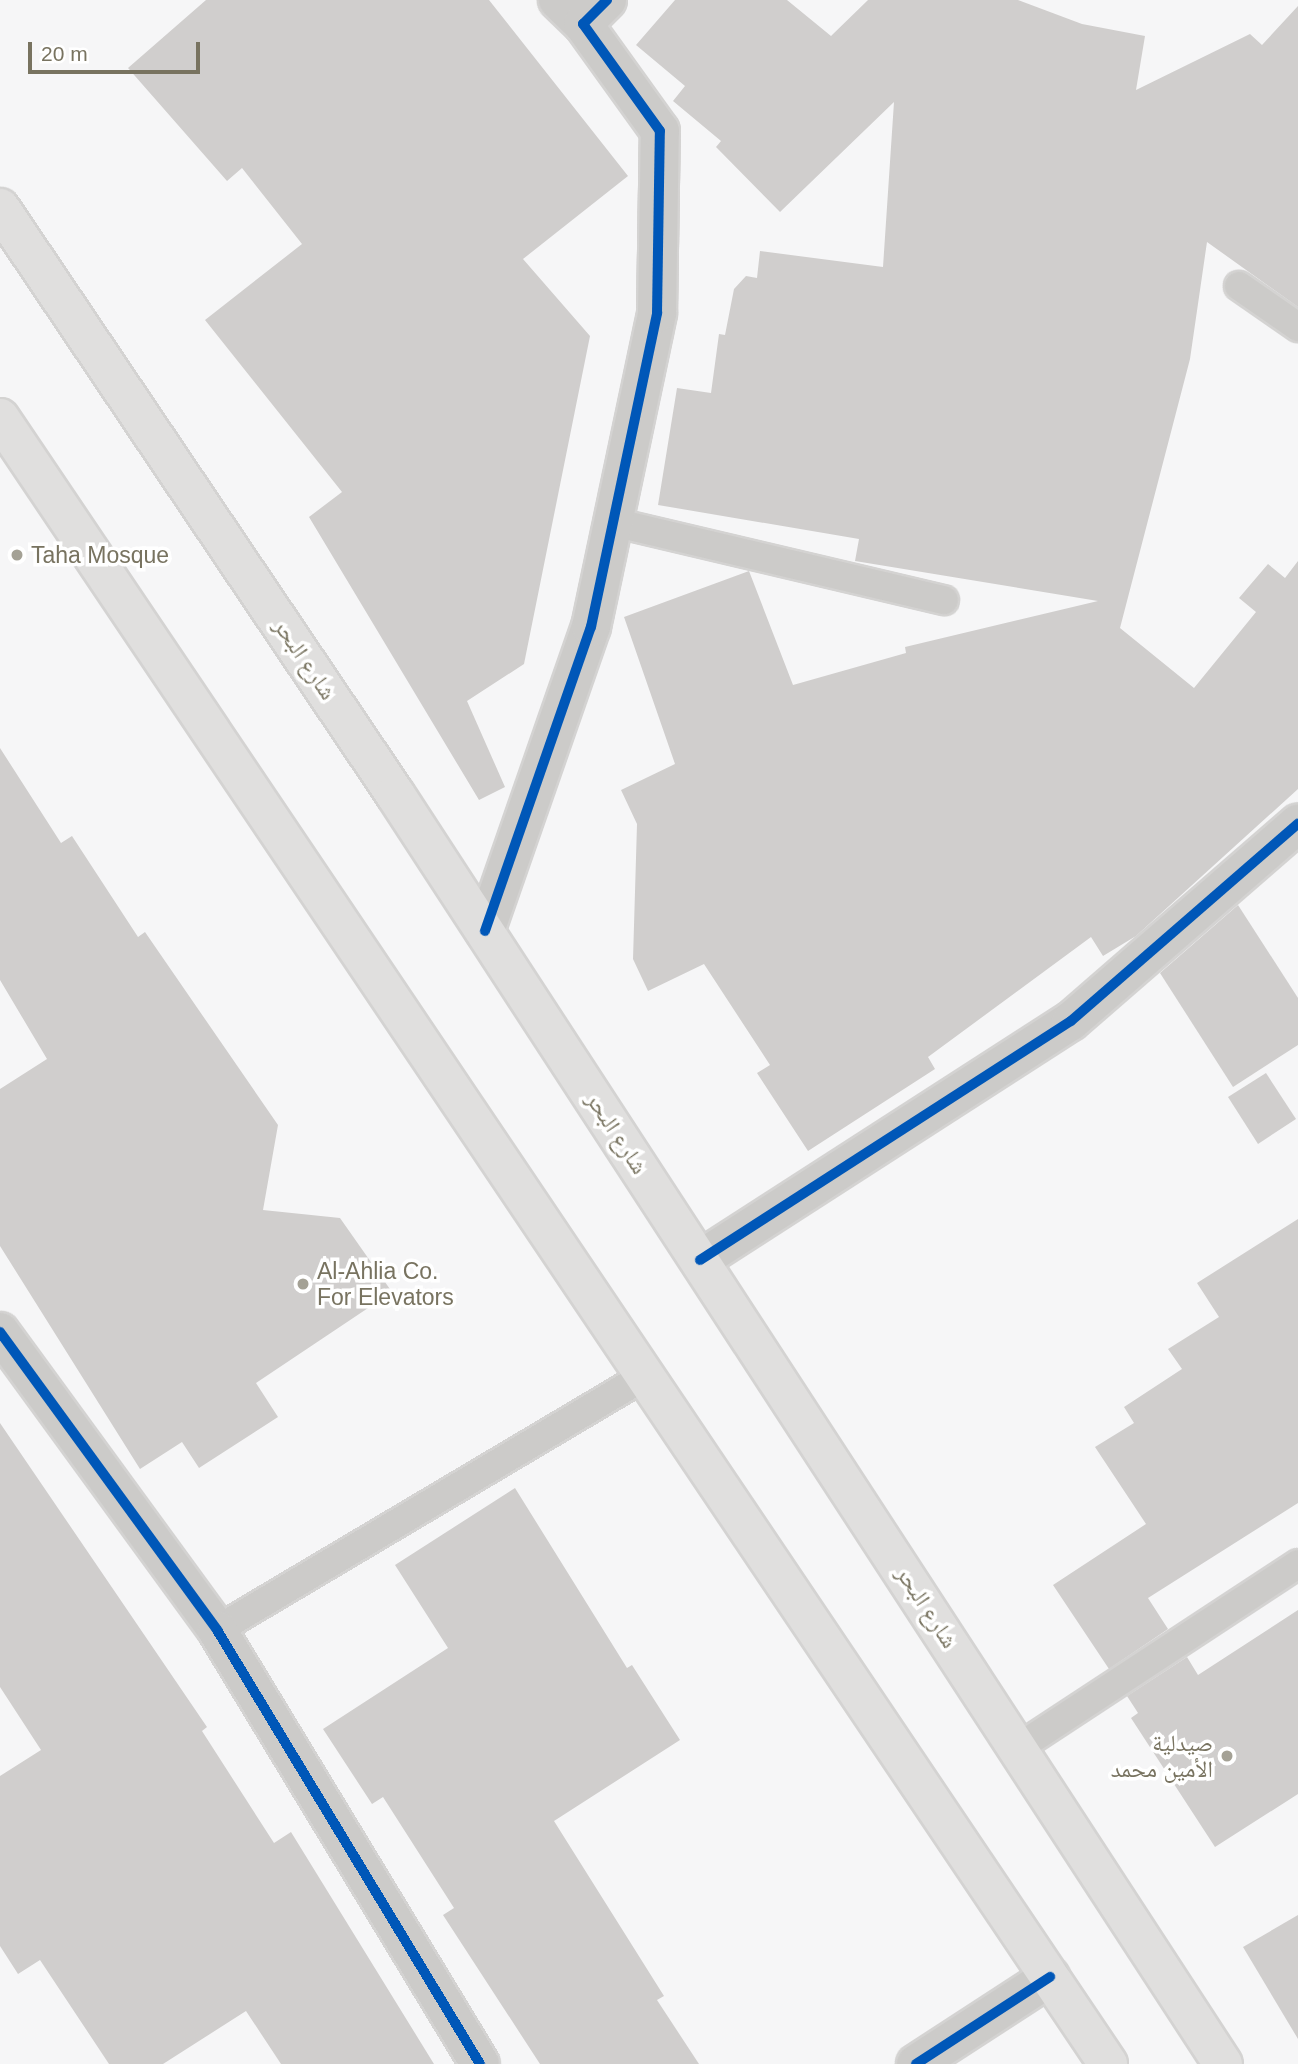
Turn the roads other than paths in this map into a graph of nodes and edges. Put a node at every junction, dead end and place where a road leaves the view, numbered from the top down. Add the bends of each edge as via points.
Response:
1 (583, 8) edge
2 (0, 208) edge
3 (1239, 286) dead end
4 (1298, 327) edge
5 (0, 418) edge
6 (613, 522) junction
7 (944, 600) dead end
8 (1298, 824) edge
9 (485, 931) junction
10 (700, 1260) junction
11 (0, 1332) edge
12 (642, 1378) junction
13 (1298, 1564) edge
14 (217, 1630) junction
15 (1018, 1748) junction
16 (1050, 1977) junction
17 (480, 2064) edge
18 (916, 2064) edge
19 (1108, 2064) edge
20 (1223, 2064) edge

1 - 6 street via 660,131 657,313
2 - 9 main road, شارع البحر
3 - 4 lane
5 - 12 main road
6 - 7 lane
6 - 9 street via 591,626
8 - 10 street via 1071,1021
9 - 10 main road, شارع البحر
10 - 15 main road, شارع البحر
11 - 14 street
12 - 14 lane
12 - 16 main road
13 - 15 lane
14 - 17 street
15 - 20 main road, شارع البحر
16 - 18 street
16 - 19 main road

